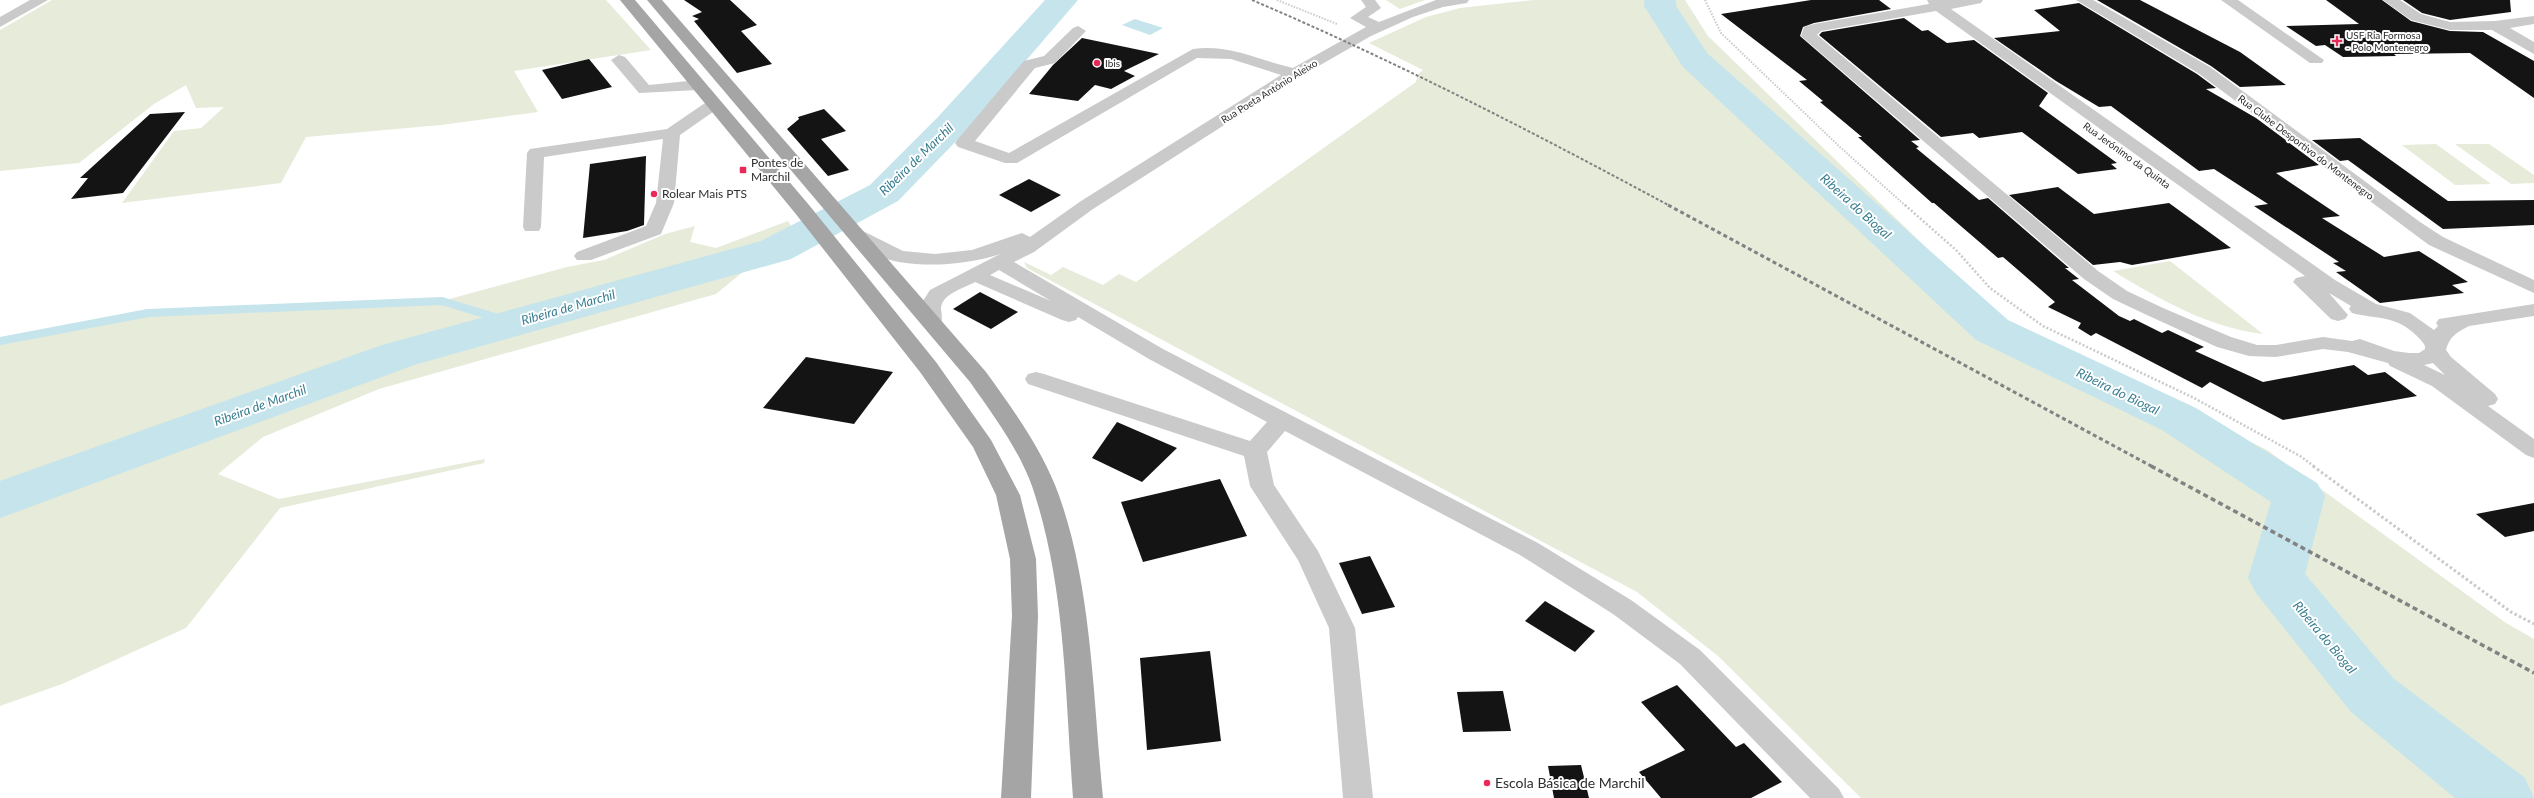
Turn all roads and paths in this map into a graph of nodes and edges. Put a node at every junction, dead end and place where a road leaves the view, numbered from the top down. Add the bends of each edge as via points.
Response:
1 (41, 0) edge
2 (627, 0) edge
3 (654, 0) edge
4 (1277, 0) edge
5 (1368, 0) edge
6 (1462, 0) edge
7 (1705, 0) edge
8 (1973, 0) edge
9 (1976, 0) edge
10 (2083, 0) edge
11 (2228, 0) edge
12 (2390, 0) edge
13 (1923, 3) edge
14 (2534, 20) edge
15 (0, 23) edge
16 (2495, 25) junction
17 (1078, 30) dead end
18 (1372, 30) junction
19 (2534, 49) edge
20 (619, 60) dead end
21 (2316, 60) dead end
22 (1295, 73) junction
23 (698, 85) junction
24 (714, 104) junction
25 (672, 133) junction
26 (1087, 205) junction
27 (532, 227) dead end
28 (857, 234) junction
29 (584, 256) dead end
30 (1001, 263) junction
31 (974, 276) junction
32 (2534, 287) edge
33 (2374, 310) junction
34 (2534, 310) edge
35 (2403, 318) junction
36 (2338, 319) junction
37 (2461, 322) junction
38 (932, 323) junction
39 (2302, 345) junction
40 (2436, 349) junction
41 (2380, 353) junction
42 (1156, 354) junction
43 (1036, 379) dead end
44 (1282, 419) junction
45 (2534, 432) edge
46 (2534, 450) edge
47 (1254, 452) junction
48 (2534, 624) edge
49 (1016, 798) edge
50 (1088, 798) edge
51 (1358, 798) edge
52 (1829, 798) edge

1 - 15 street
2 - 23 main road
3 - 28 main road
4 - 18 path via 1311,15
5 - 18 street via 1374,8 1357,18
6 - 18 street, Rua Poeta António Aleixo via 1441,3 1408,14
7 - 48 path via 1721,33 1841,148 1956,250 1990,288 2043,326 2194,398 2300,456 2511,612
8 - 9 street
8 - 13 street
10 - 32 street, Rua Clube Desportivo do Montenegro via 2204,70 2436,241
11 - 21 street
12 - 16 street via 2416,17 2450,26
13 - 33 street, Rua Jerónimo da Quinta via 2328,284
13 - 36 street, Rua Jerónimo da Quinta via 2307,284 2322,297
13 - 39 street via 1819,27 1809,30 1808,36 2091,275 2120,295 2224,342 2256,351 2276,351
14 - 16 street
16 - 19 street
17 - 22 street via 1049,60 1030,64 964,143 1011,159 1193,54 1210,50 1228,52 1281,71
18 - 22 street, Rua Poeta António Aleixo
20 - 23 street via 646,90
22 - 26 street, Rua Poeta António Aleixo
23 - 24 main road
24 - 25 street
24 - 49 main road via 928,367 983,445 1008,495 1023,559 1025,616
25 - 27 street via 536,153
25 - 29 street via 665,203 654,230
26 - 28 street, Rua Poeta António Aleixo via 1012,244 951,259 905,257 884,251
26 - 30 street, Rua Poeta António Aleixo via 1027,248
28 - 38 main road
30 - 31 street, Rua Poeta António Aleixo
30 - 42 street
31 - 38 street, Rua Poeta António Aleixo via 937,294 931,304
31 - 42 street
33 - 35 street, Rua Jerónimo da Quinta
33 - 36 street, Rua Jerónimo da Quinta via 2348,310
34 - 37 street
35 - 37 street via 2443,323
35 - 40 street, Rua Jerónimo da Quinta via 2432,337
36 - 39 street via 2328,332
36 - 41 street, Rua Jerónimo da Quinta via 2342,332 2354,342
37 - 40 street via 2447,328 2441,334
38 - 50 main road via 978,377 1015,429 1043,485 1060,542 1070,599
39 - 41 street via 2342,345
40 - 41 street, Rua Jerónimo da Quinta via 2429,357 2416,360
40 - 45 street, Rua Jerónimo da Quinta via 2443,362 2462,379
41 - 46 street, Rua Jerónimo da Quinta via 2440,381
42 - 44 street
43 - 47 street
44 - 47 street
44 - 52 street via 1529,549 1622,607 1690,657
47 - 51 street via 1262,486 1309,557 1342,628

